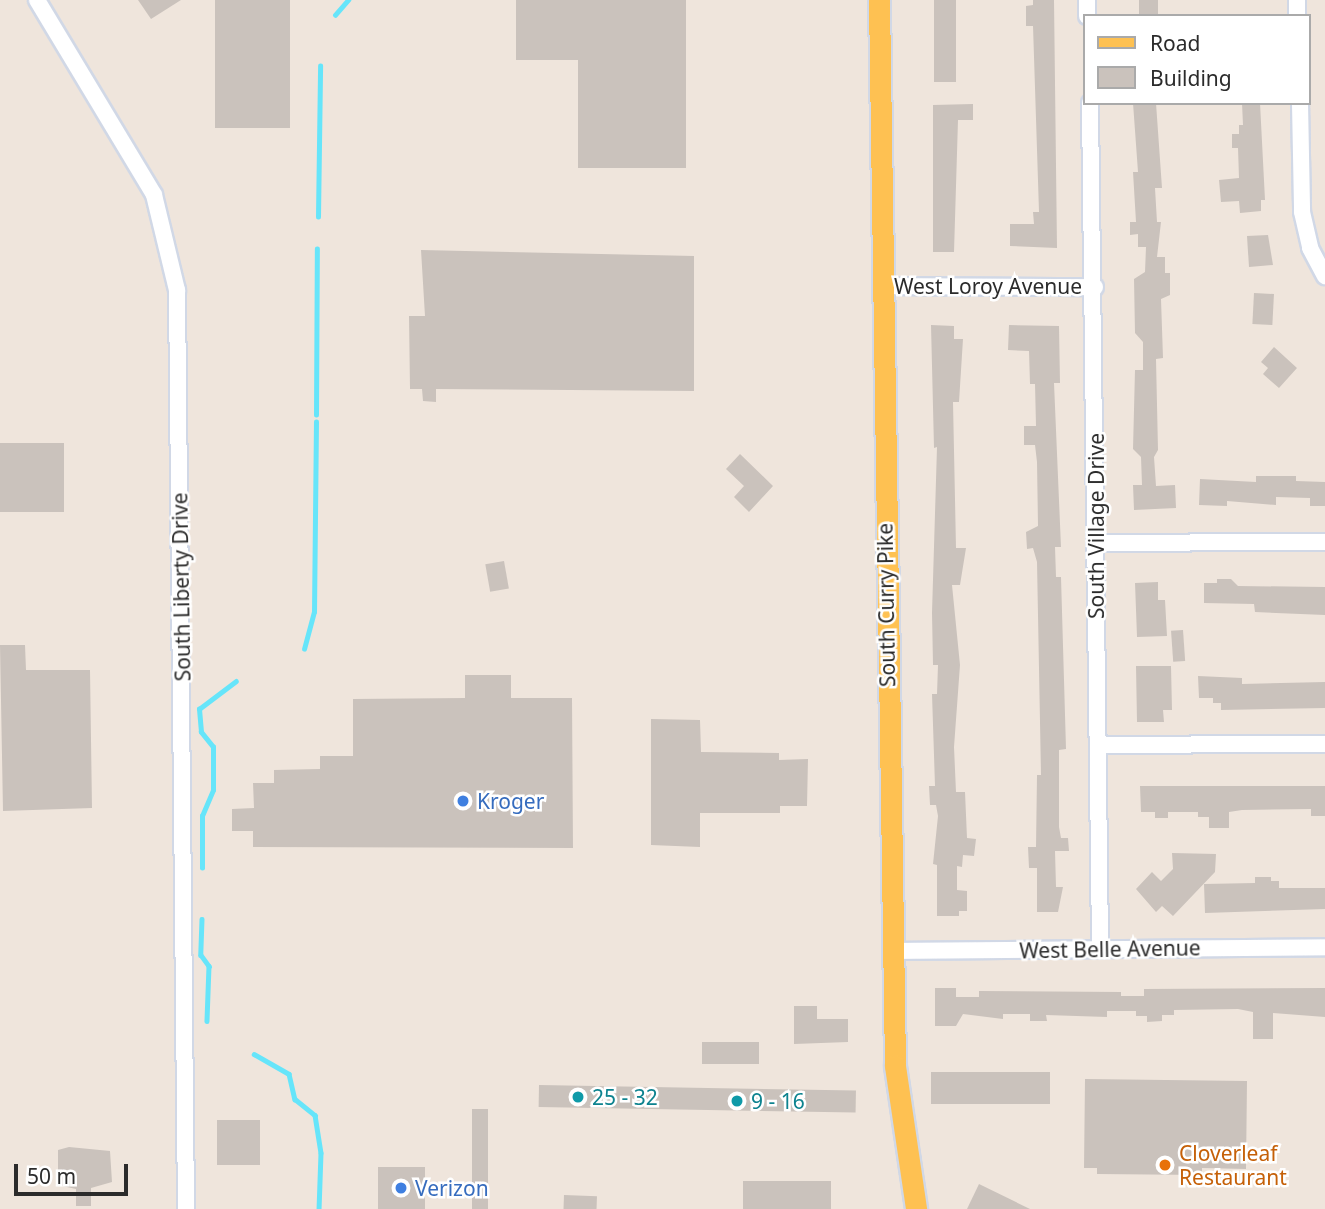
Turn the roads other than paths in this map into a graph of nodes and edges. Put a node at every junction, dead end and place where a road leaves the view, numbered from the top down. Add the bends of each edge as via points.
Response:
1 (37, 0) edge
2 (878, 0) edge
3 (1090, 105) edge
4 (1300, 105) edge
5 (1325, 276) edge
6 (881, 286) junction
7 (1095, 286) junction
8 (1325, 542) edge
9 (1096, 543) junction
10 (1325, 744) edge
11 (1098, 746) junction
12 (1325, 947) edge
13 (1100, 949) junction
14 (895, 951) junction
15 (186, 1209) edge
16 (916, 1209) edge

1 - 15 street, South Liberty Drive via 154,195 177,290
2 - 6 main road, South Curry Pike
3 - 7 street, South Village Drive
4 - 5 street via 1302,212 1310,248
6 - 7 street, West Loroy Avenue
6 - 14 main road, South Curry Pike
7 - 9 street, South Village Drive
8 - 9 street
9 - 11 street, South Village Drive
10 - 11 street
11 - 13 street, South Village Drive
12 - 13 street, West Belle Avenue
13 - 14 street, West Belle Avenue
14 - 16 main road, South Curry Pike via 895,1066

